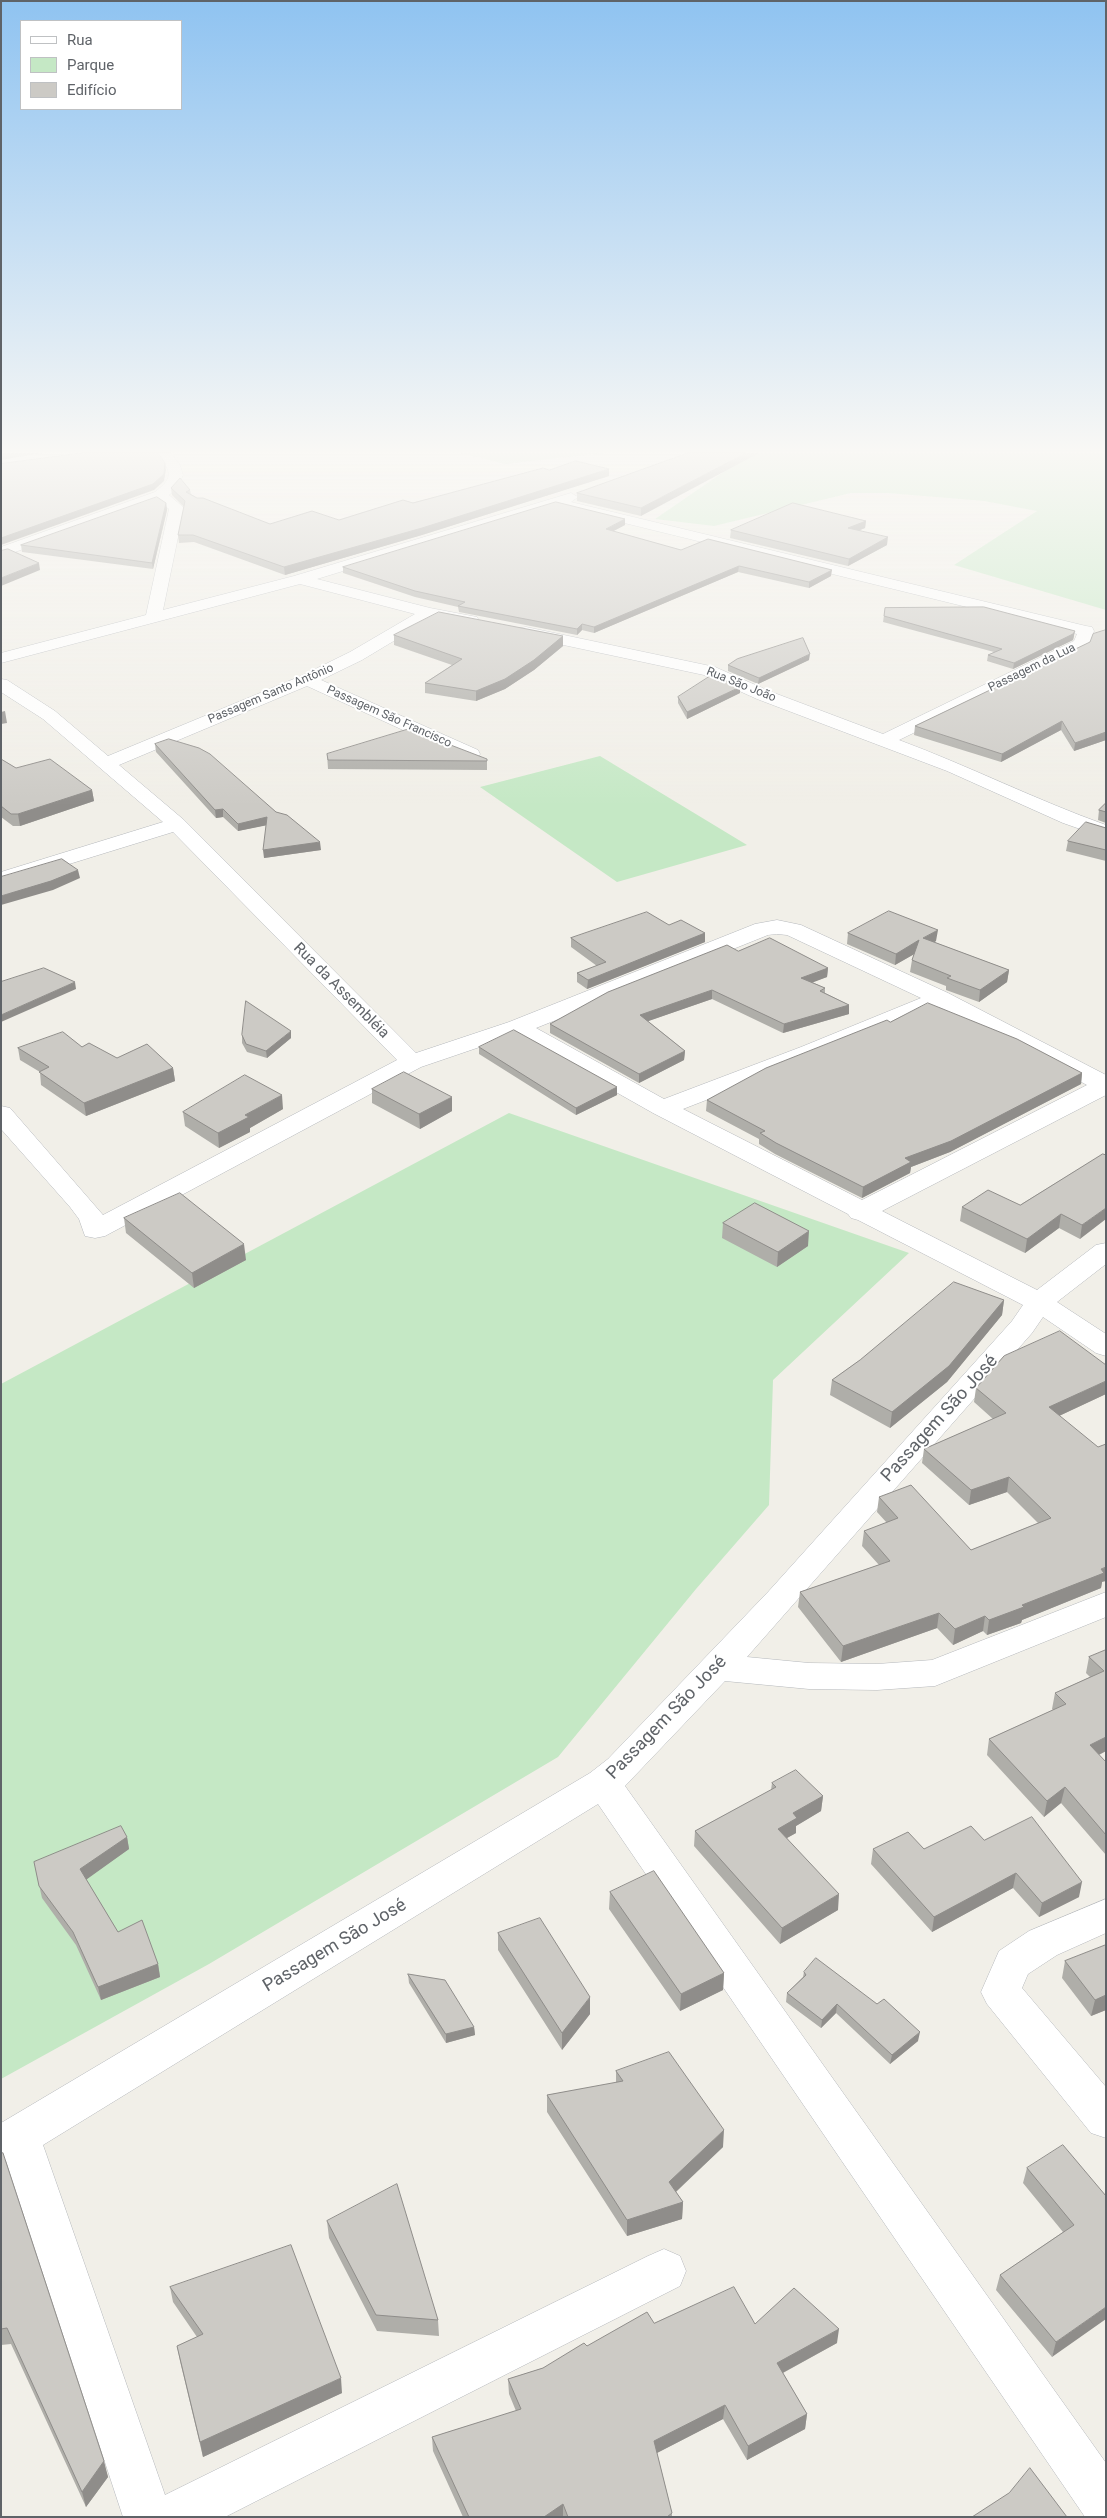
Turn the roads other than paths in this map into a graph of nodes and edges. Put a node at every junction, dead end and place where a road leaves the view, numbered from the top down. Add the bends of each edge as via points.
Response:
1 (163, 571) edge
2 (328, 571) edge
3 (837, 571) edge
4 (300, 579) junction
5 (429, 613) junction
6 (153, 620) junction
7 (485, 624) edge
8 (513, 629) edge
9 (1, 658) edge
10 (307, 680) junction
11 (1, 684) edge
12 (882, 741) junction
13 (471, 754) edge
14 (107, 763) junction
15 (177, 824) junction
16 (1106, 832) edge
17 (1, 879) edge
18 (940, 998) junction
19 (517, 1027) junction
20 (412, 1062) junction
21 (1106, 1085) edge
22 (662, 1108) junction
23 (1, 1113) edge
24 (860, 1212) junction
25 (1106, 1251) edge
26 (1039, 1302) junction
27 (1106, 1347) edge
28 (1106, 1604) edge
29 (717, 1667) junction
30 (603, 1783) junction
31 (1106, 1914) edge
32 (1106, 2119) edge
33 (10, 2140) edge
34 (664, 2271) dead end
35 (1106, 2505) edge
36 (148, 2517) edge
37 (173, 2517) edge

1 - 6 street
2 - 4 street
3 - 12 street, Passagem da Lua via 1086,631 1082,644
4 - 5 street
4 - 6 street
5 - 7 street
5 - 10 street, Passagem Santo Antônio via 356,656
6 - 9 street
8 - 12 street, Rua São João via 709,671
10 - 13 street, Passagem São Francisco
10 - 14 street, Passagem Santo Antônio
11 - 14 street, Rua da Assembléia via 48,715
12 - 16 street, Rua São João via 954,767
14 - 15 street, Rua da Assembléia
15 - 17 street
15 - 20 street, Rua da Assembléia
18 - 19 street via 793,930 777,927 763,929
18 - 21 street
18 - 22 street
19 - 20 street
19 - 22 street
20 - 23 street via 95,1230 92,1218 79,1201
21 - 24 street
22 - 24 street
24 - 26 street
25 - 26 street, Passagem São José
26 - 27 street
26 - 29 street, Passagem São José via 1022,1327
28 - 29 street via 936,1673 877,1677 808,1676
29 - 30 street, Passagem São José via 621,1769
30 - 33 street, Passagem São José
30 - 35 street
31 - 32 street via 1043,1943 1013,1963 1001,1992
33 - 36 street
34 - 37 street

